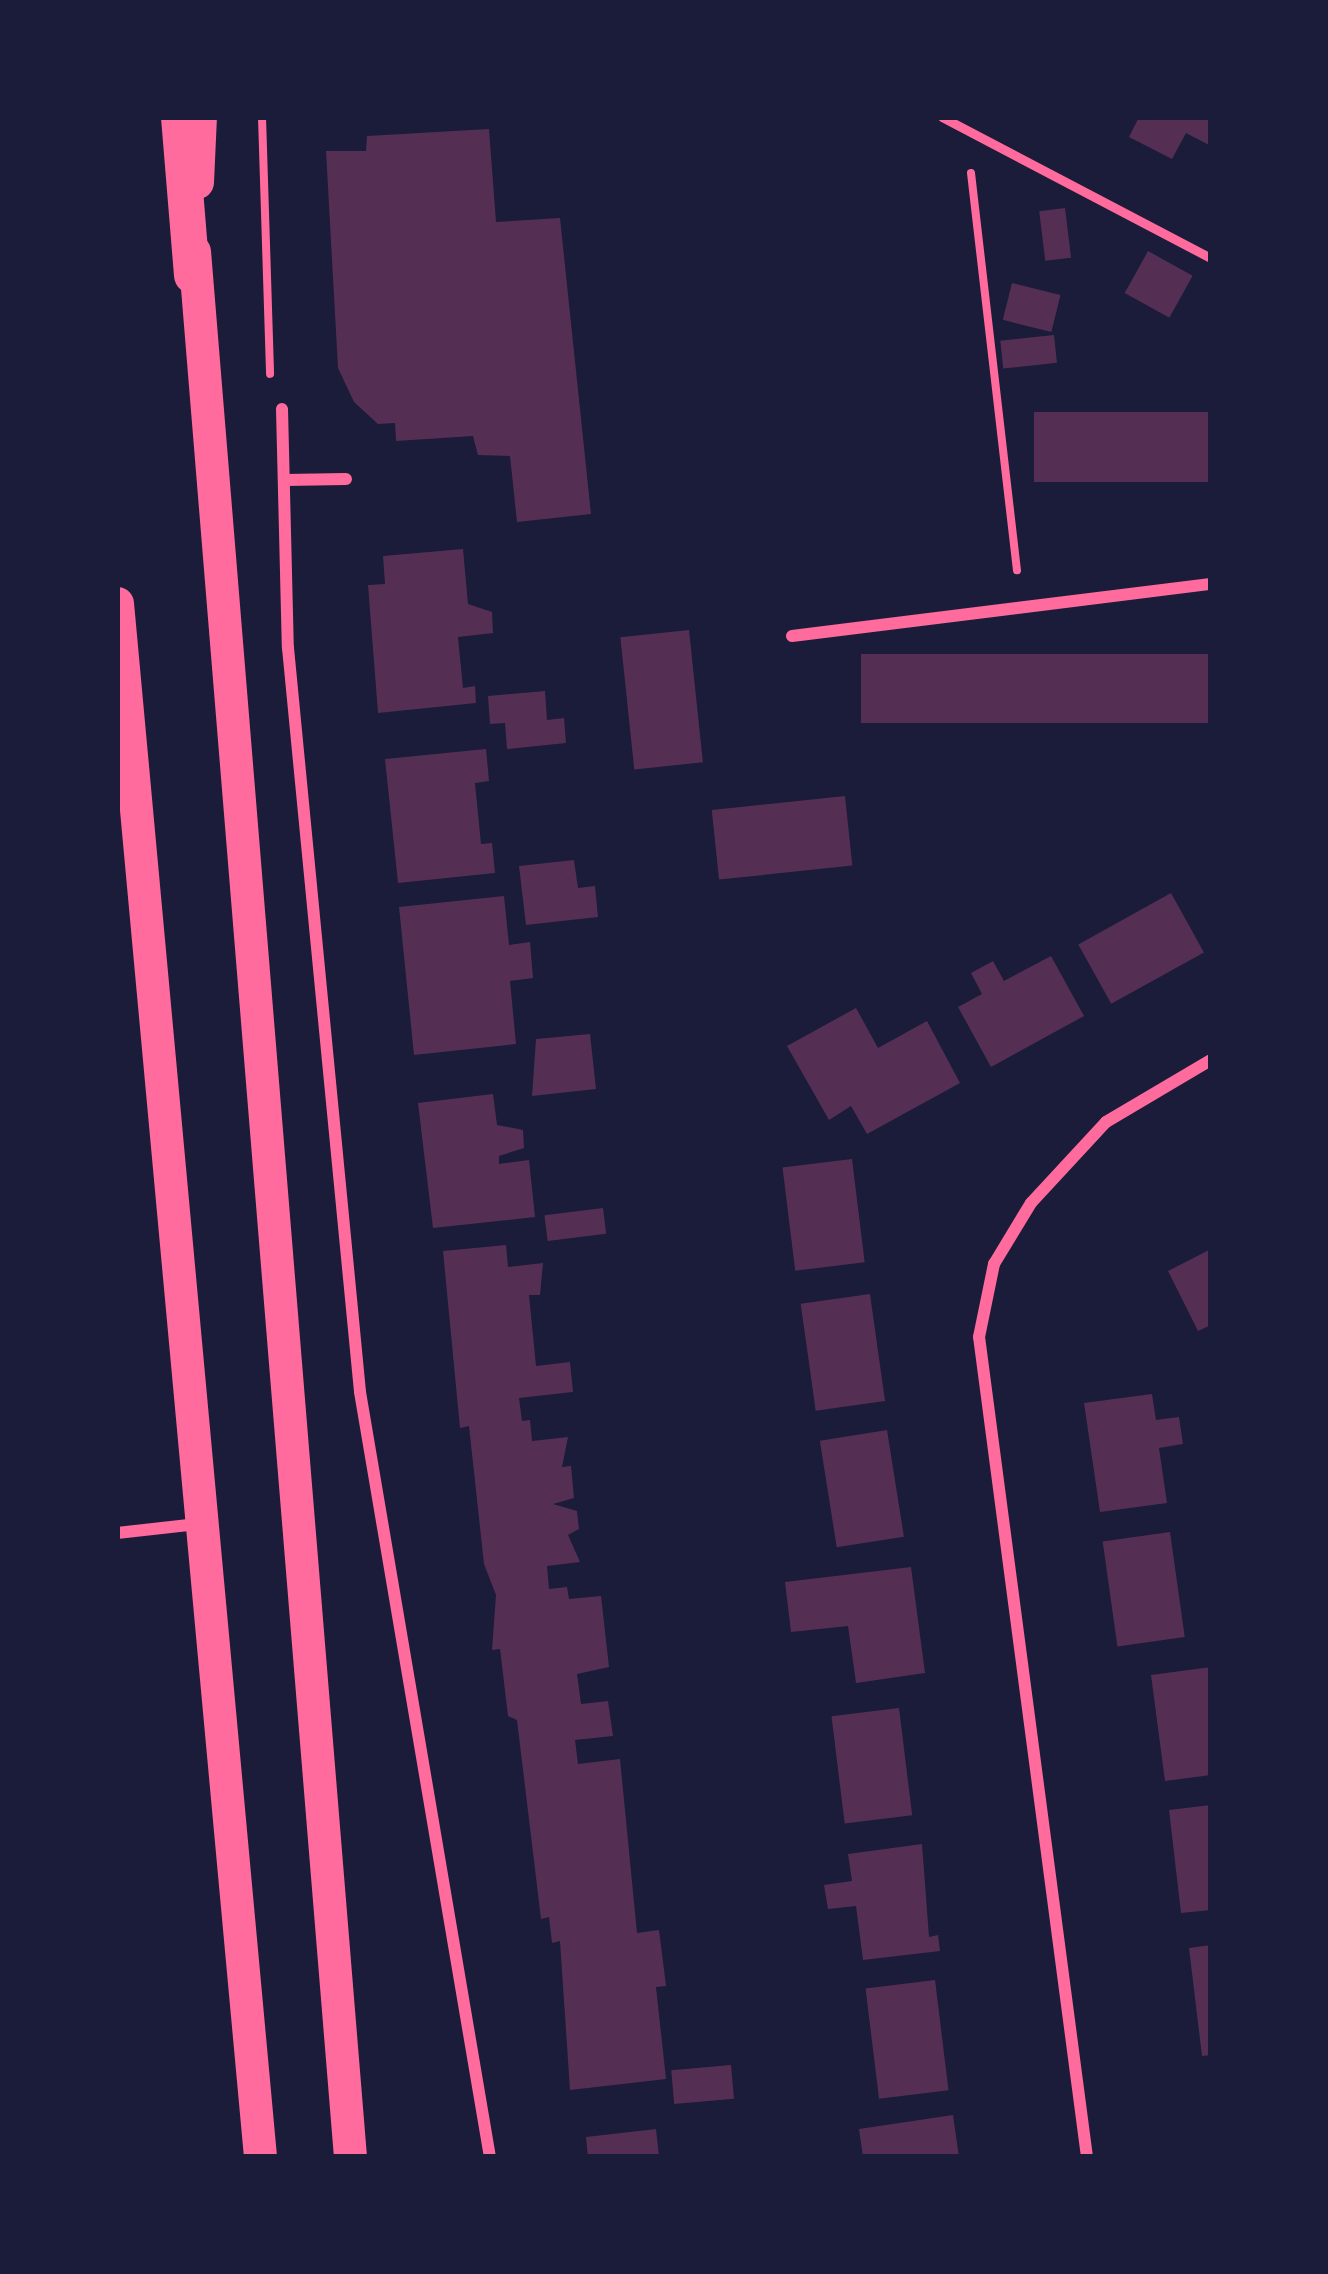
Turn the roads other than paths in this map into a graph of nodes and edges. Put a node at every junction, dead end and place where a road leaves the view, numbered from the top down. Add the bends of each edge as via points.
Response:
1 (179, 117) edge
2 (200, 117) edge
3 (942, 117) edge
4 (1211, 258) edge
5 (193, 275) junction
6 (282, 409) road end
7 (346, 479) dead end
8 (286, 480) junction
9 (1211, 584) edge
10 (117, 603) edge
11 (792, 636) dead end
12 (1211, 1060) edge
13 (204, 1523) junction
14 (117, 1533) edge
15 (260, 2157) edge
16 (350, 2157) edge
17 (490, 2157) edge
18 (1087, 2157) edge

1 - 5 highway
2 - 5 highway
3 - 4 lane
5 - 16 highway
6 - 8 street
7 - 8 street
8 - 17 street via 288,648 360,1392
9 - 11 street
10 - 13 highway
12 - 18 street via 1106,1122 1031,1203 994,1264 979,1337
13 - 14 street
13 - 15 highway

